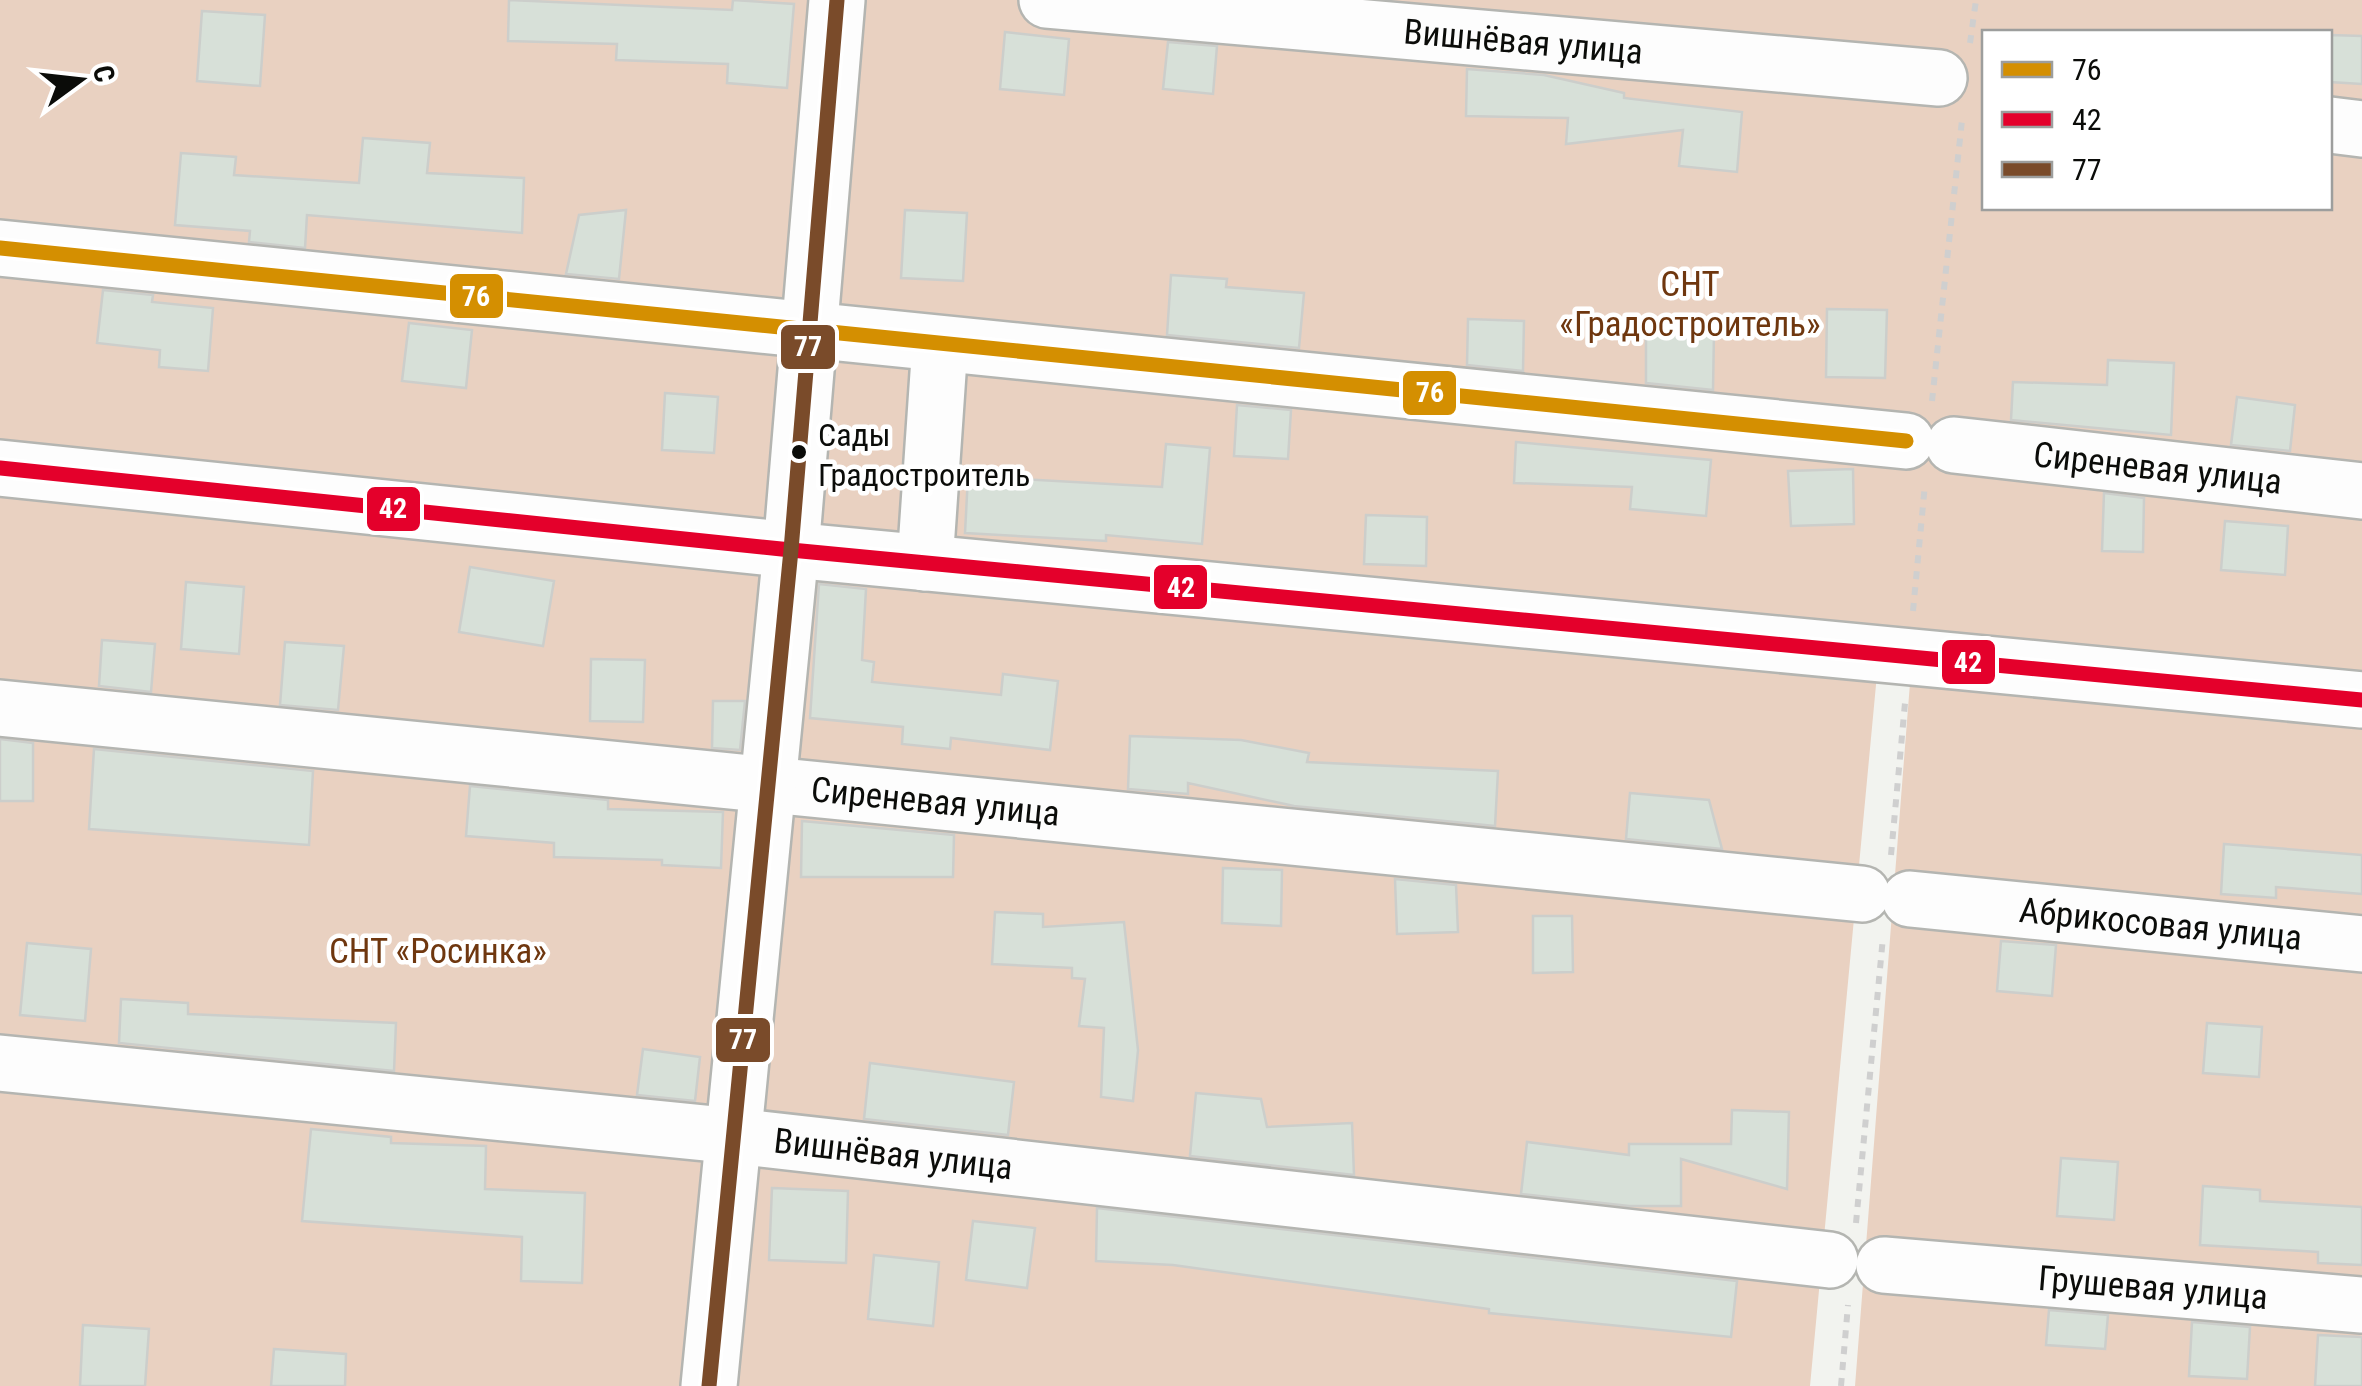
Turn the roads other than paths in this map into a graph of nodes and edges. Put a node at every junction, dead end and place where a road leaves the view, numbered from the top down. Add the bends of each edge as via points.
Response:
1 (836, 0) edge
2 (1047, 0) edge
3 (1939, 78) dead end
4 (2332, 125) edge
5 (2362, 129) edge
6 (0, 248) edge
7 (810, 332) junction
8 (940, 344) junction
9 (0, 468) edge
10 (2362, 492) edge
11 (791, 550) junction
12 (925, 563) junction
13 (2362, 700) edge
14 (0, 708) edge
15 (770, 783) junction
16 (1887, 897) joint
17 (2362, 944) edge
18 (0, 1063) edge
19 (735, 1136) junction
20 (1806, 1257) dead end
21 (1884, 1265) dead end
22 (2362, 1305) edge
23 (709, 1386) edge

1 - 7 street
2 - 3 street, Вишнёвая улица
4 - 5 street
6 - 7 street, Сиреневая улица
7 - 8 street, Сиреневая улица
7 - 11 street
8 - 10 street, Сиреневая улица
8 - 12 street
9 - 11 street
11 - 12 street
11 - 15 street
12 - 13 street
14 - 15 street, Сиреневая улица
15 - 16 street, Сиреневая улица
15 - 19 street
16 - 17 street, Абрикосовая улица
18 - 19 street, Вишнёвая улица
19 - 20 street, Вишнёвая улица
19 - 23 street
21 - 22 street, Грушевая улица

